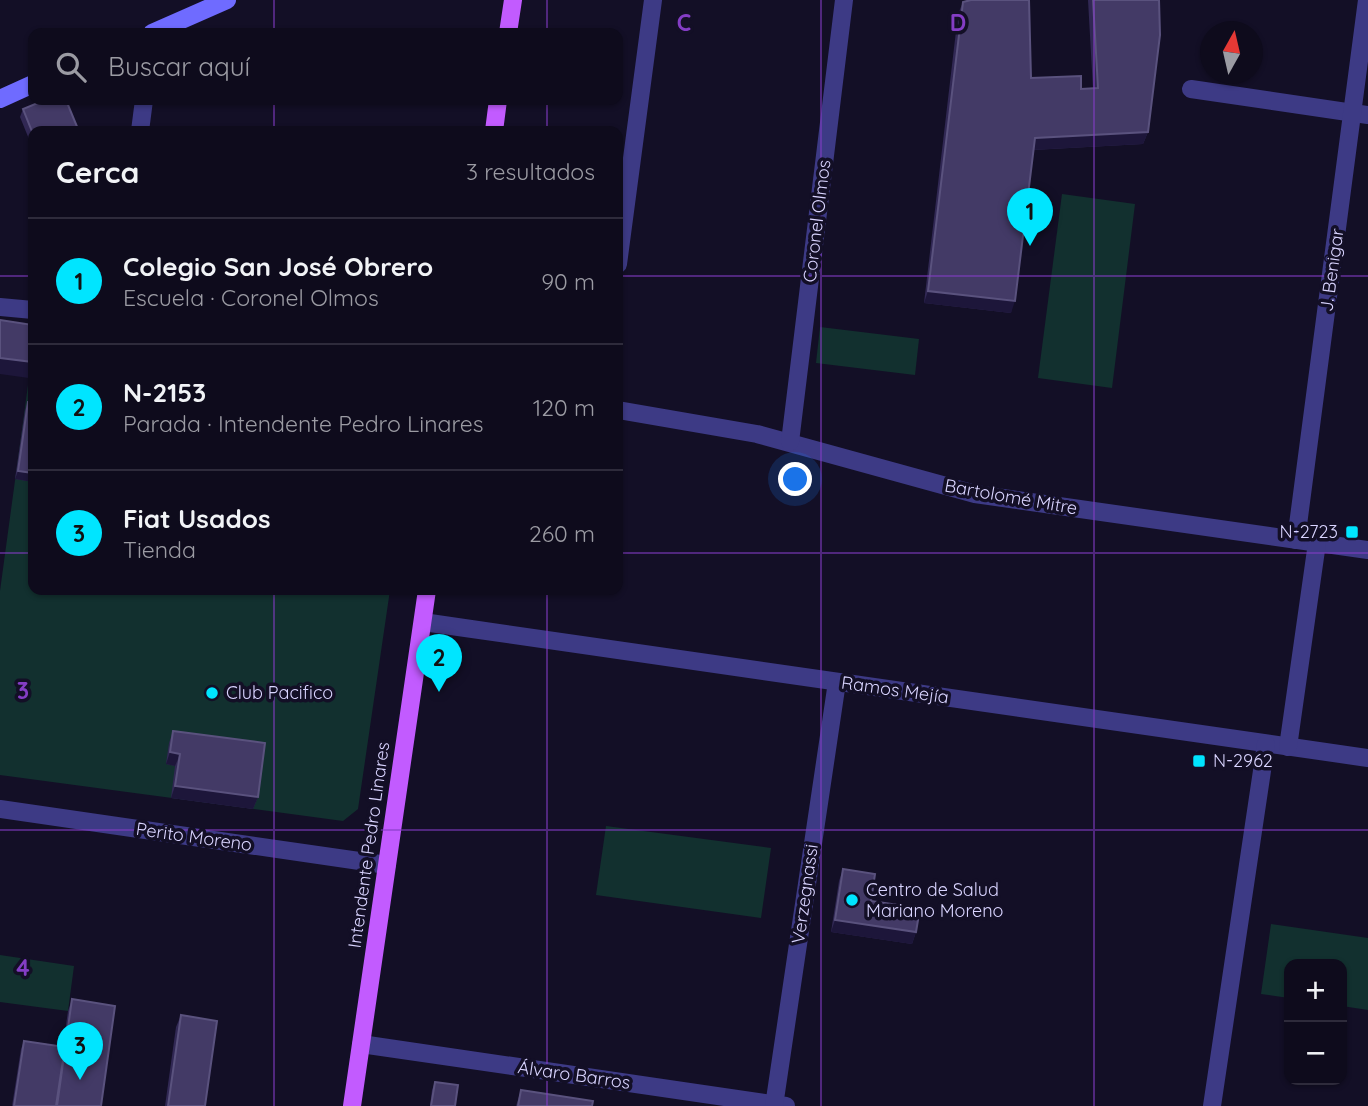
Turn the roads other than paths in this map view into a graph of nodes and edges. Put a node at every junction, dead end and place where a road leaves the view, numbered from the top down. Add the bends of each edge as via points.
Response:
1 (227, 0) edge
2 (513, 0) edge
3 (653, 0) edge
4 (844, 0) edge
5 (1367, 0) edge
6 (163, 28) edge
7 (509, 28) edge
8 (28, 87) edge
9 (1191, 89) dead end
10 (0, 99) edge
11 (143, 105) edge
12 (497, 105) edge
13 (1360, 114) edge
14 (141, 126) edge
15 (495, 126) edge
16 (623, 226) edge
17 (0, 307) edge
18 (28, 310) edge
19 (623, 411) edge
20 (790, 442) junction
21 (1296, 540) junction
22 (1317, 543) junction
23 (1368, 550) edge
24 (426, 595) edge
25 (423, 622) junction
26 (837, 682) junction
27 (1266, 744) junction
28 (1288, 747) junction
29 (1368, 758) edge
30 (0, 809) edge
31 (387, 865) junction
32 (361, 1044) junction
33 (778, 1105) edge
34 (352, 1106) edge
35 (1212, 1106) edge

1 - 6 main road
2 - 7 main road
3 - 16 street
4 - 20 street, Coronel Olmos
5 - 13 street, J. Benigar
8 - 10 main road
9 - 13 street
11 - 14 street
12 - 15 main road
13 - 21 street, J. Benigar
17 - 18 street
19 - 20 street, Bartolomé Mitre
20 - 21 street, Bartolomé Mitre via 975,494
21 - 22 street, Bartolomé Mitre
22 - 23 street, Bartolomé Mitre
22 - 28 street
24 - 25 main road, Intendente Pedro Linares
25 - 26 street, Ramos Mejía
25 - 31 main road, Intendente Pedro Linares
26 - 27 street, Ramos Mejía
26 - 33 street, Verzegnassi
27 - 28 street, Ramos Mejía
27 - 35 street
28 - 29 street, Ramos Mejía
30 - 31 street, Perito Moreno
31 - 32 main road, Intendente Pedro Linares
32 - 33 street, Álvaro Barros
32 - 34 main road, Intendente Pedro Linares

